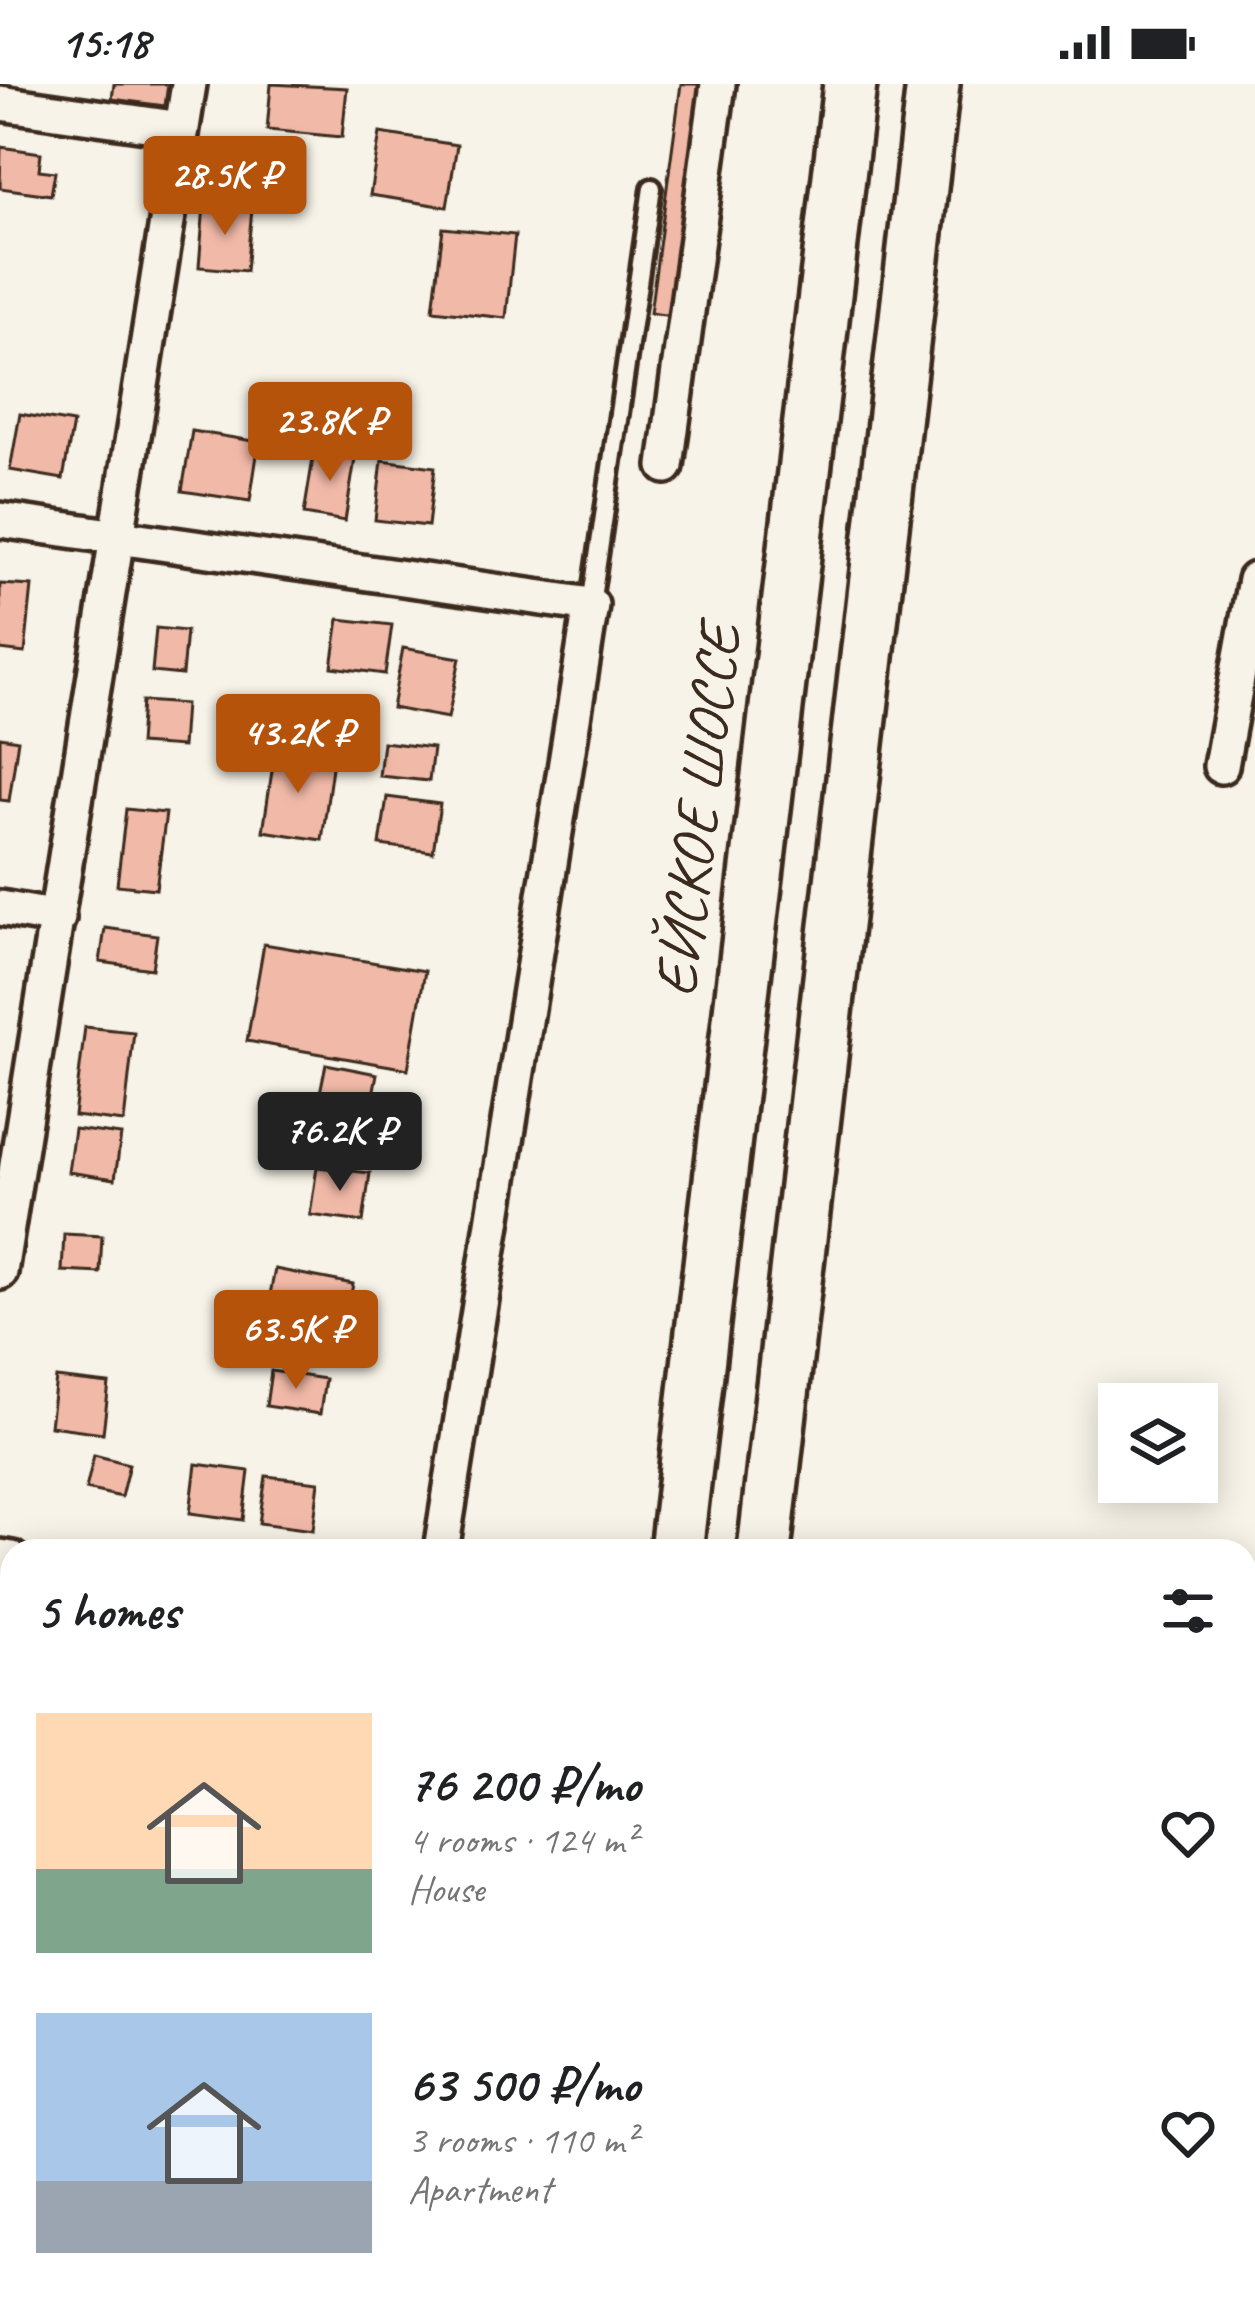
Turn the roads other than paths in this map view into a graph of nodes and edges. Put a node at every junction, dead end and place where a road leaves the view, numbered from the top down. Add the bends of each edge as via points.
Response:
1 (189, 84) edge
2 (718, 84) edge
3 (850, 84) edge
4 (934, 84) edge
5 (0, 103) edge
6 (181, 129) junction
7 (652, 188) dead end
8 (667, 466) dead end
9 (0, 520) edge
10 (119, 539) junction
11 (1255, 580) edge
12 (591, 605) junction
13 (1221, 766) dead end
14 (0, 908) edge
15 (58, 918) junction
16 (2, 1235) edge
17 (0, 1272) edge
18 (443, 1539) edge
19 (677, 1539) edge
20 (765, 1539) edge

1 - 6 street
2 - 8 street
3 - 19 main road, ЕЙСКОЕ ШОССЕ
4 - 20 main road
5 - 6 street
6 - 10 street
7 - 12 lane
9 - 10 street
10 - 12 street
10 - 15 street
11 - 13 street
12 - 18 street
14 - 15 street
15 - 16 street
16 - 17 street

